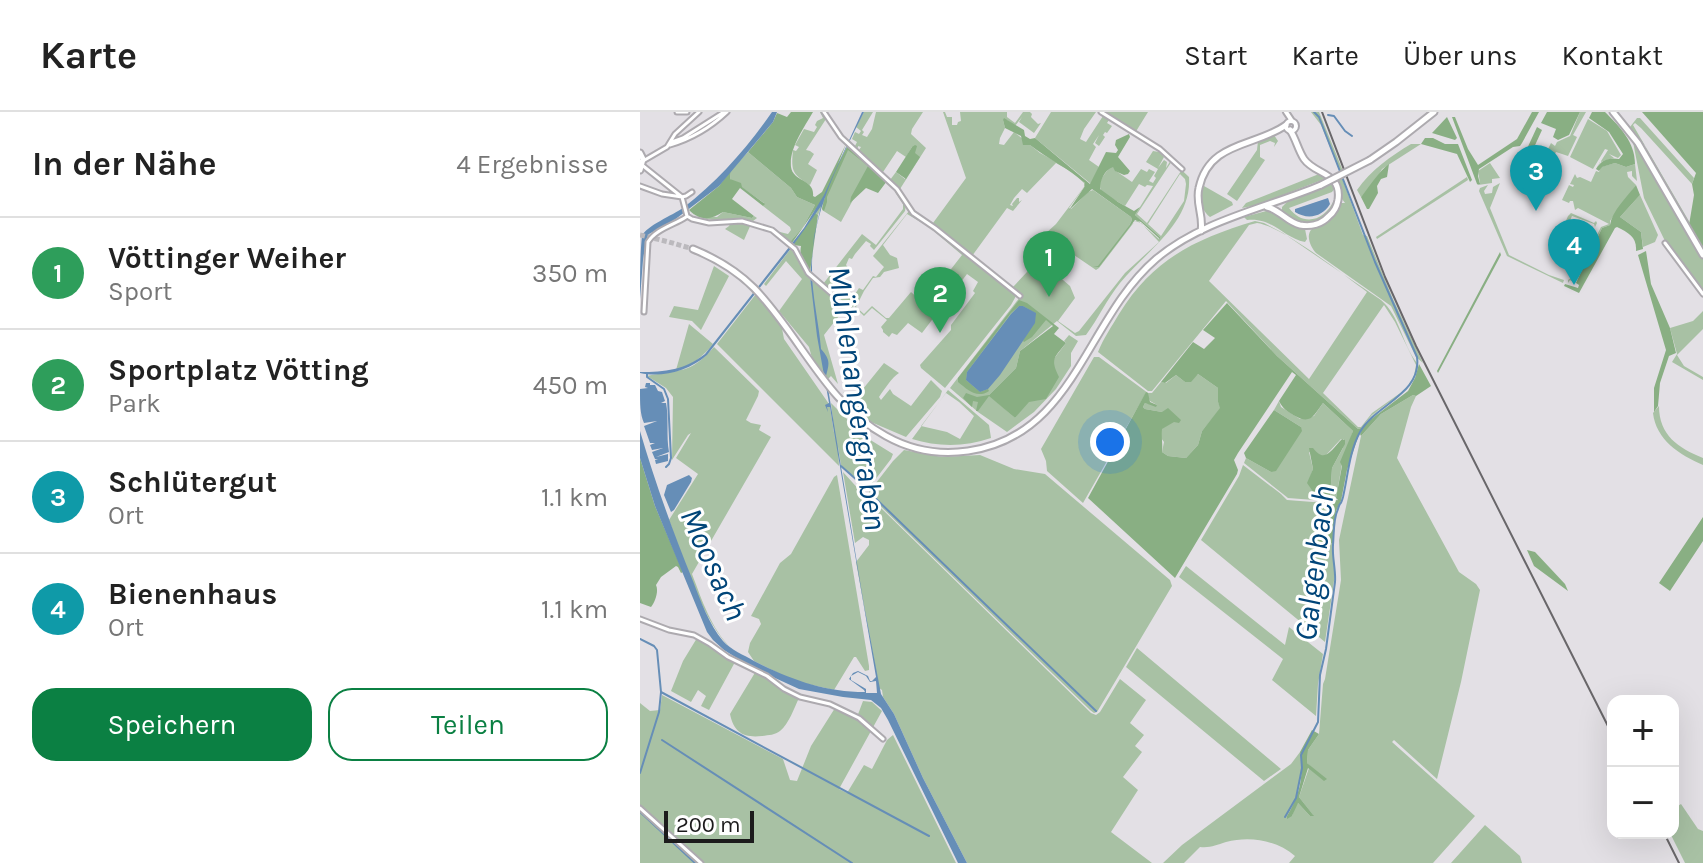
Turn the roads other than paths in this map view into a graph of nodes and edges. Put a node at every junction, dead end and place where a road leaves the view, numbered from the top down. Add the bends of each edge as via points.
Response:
1 (677, 112) edge
2 (687, 112) edge
3 (699, 112) edge
4 (725, 112) edge
5 (824, 112) edge
6 (1101, 112) edge
7 (1286, 112) edge
8 (1434, 112) edge
9 (1613, 112) edge
10 (1290, 126) junction
11 (671, 142) junction
12 (667, 147) junction
13 (640, 153) edge
14 (642, 166) edge
15 (1182, 169) dead end
16 (640, 186) edge
17 (692, 192) dead end
18 (683, 199) junction
19 (1285, 200) junction
20 (1265, 207) junction
21 (686, 214) junction
22 (1282, 214) junction
23 (1200, 216) junction
24 (1216, 224) junction
25 (1201, 231) junction
26 (1665, 243) dead end
27 (693, 249) tunnel mouth
28 (1703, 255) edge
29 (831, 293) dead end
30 (1703, 294) edge
31 (1020, 296) dead end
32 (644, 312) dead end
33 (640, 619) edge
34 (883, 739) dead end
35 (640, 808) edge
36 (701, 863) edge

1 - 2 street
3 - 11 street
4 - 11 street
4 - 12 street
5 - 31 street via 913,213
6 - 15 street via 1157,146
7 - 10 street
8 - 19 main road, bridge via 1370,160
9 - 28 main road via 1638,143
10 - 22 main road via 1307,162 1335,182 1338,203 1315,225 1297,224
10 - 23 main road via 1226,151 1210,163 1199,189
11 - 12 street
12 - 14 street
13 - 14 main road
14 - 18 street
16 - 18 street
17 - 18 street
18 - 21 street
19 - 20 main road
19 - 22 main road
20 - 22 main road
20 - 24 main road
21 - 29 street via 709,223 738,221 772,230
21 - 32 street via 648,242
23 - 24 main road
23 - 25 main road
24 - 25 main road
25 - 27 main road via 1159,257 1133,282 1043,416 987,448 945,453 904,445 861,419 760,294 730,269
26 - 30 street
33 - 34 street via 694,635 784,689 859,718
35 - 36 street

